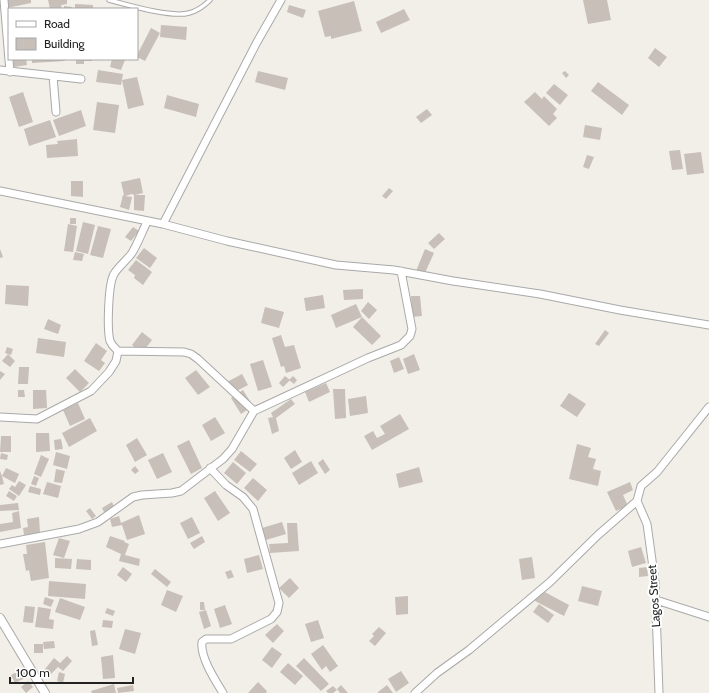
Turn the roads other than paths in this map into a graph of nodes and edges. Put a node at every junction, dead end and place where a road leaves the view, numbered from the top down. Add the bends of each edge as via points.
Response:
1 (4, 0) edge
2 (109, 0) edge
3 (210, 0) edge
4 (281, 0) edge
5 (8, 48) edge
6 (9, 60) edge
7 (0, 70) edge
8 (10, 72) junction
9 (53, 76) junction
10 (81, 79) dead end
11 (56, 112) dead end
12 (0, 191) edge
13 (147, 222) junction
14 (163, 224) junction
15 (401, 271) junction
16 (709, 325) edge
17 (118, 351) junction
18 (709, 407) edge
19 (254, 412) junction
20 (0, 417) edge
21 (210, 468) junction
22 (637, 501) junction
23 (0, 544) edge
24 (656, 600) junction
25 (709, 617) edge
26 (0, 618) edge
27 (45, 693) edge
28 (223, 693) edge
29 (415, 693) edge
30 (659, 693) edge

1 - 5 street
2 - 3 lane via 178,15 201,8
4 - 14 street
6 - 8 street
7 - 8 street
8 - 9 street
9 - 10 street
9 - 11 street
12 - 13 street
13 - 14 street
13 - 17 street via 133,252 114,273 109,307 110,342
14 - 15 street via 336,265
15 - 16 street
15 - 19 street via 412,329 410,336 401,345
17 - 19 street via 190,354
17 - 20 street via 116,361 109,372 91,391 37,419
18 - 22 street via 657,472 640,486
19 - 21 street via 232,449
21 - 23 street via 181,491 133,497 98,522 79,529
21 - 28 street via 253,509 279,603 277,612 271,620 231,639 206,639 202,642 201,648
22 - 24 street, Lagos Street via 647,524
22 - 29 street via 550,582 469,650 437,672
24 - 25 street
24 - 30 street, Lagos Street
26 - 27 street

